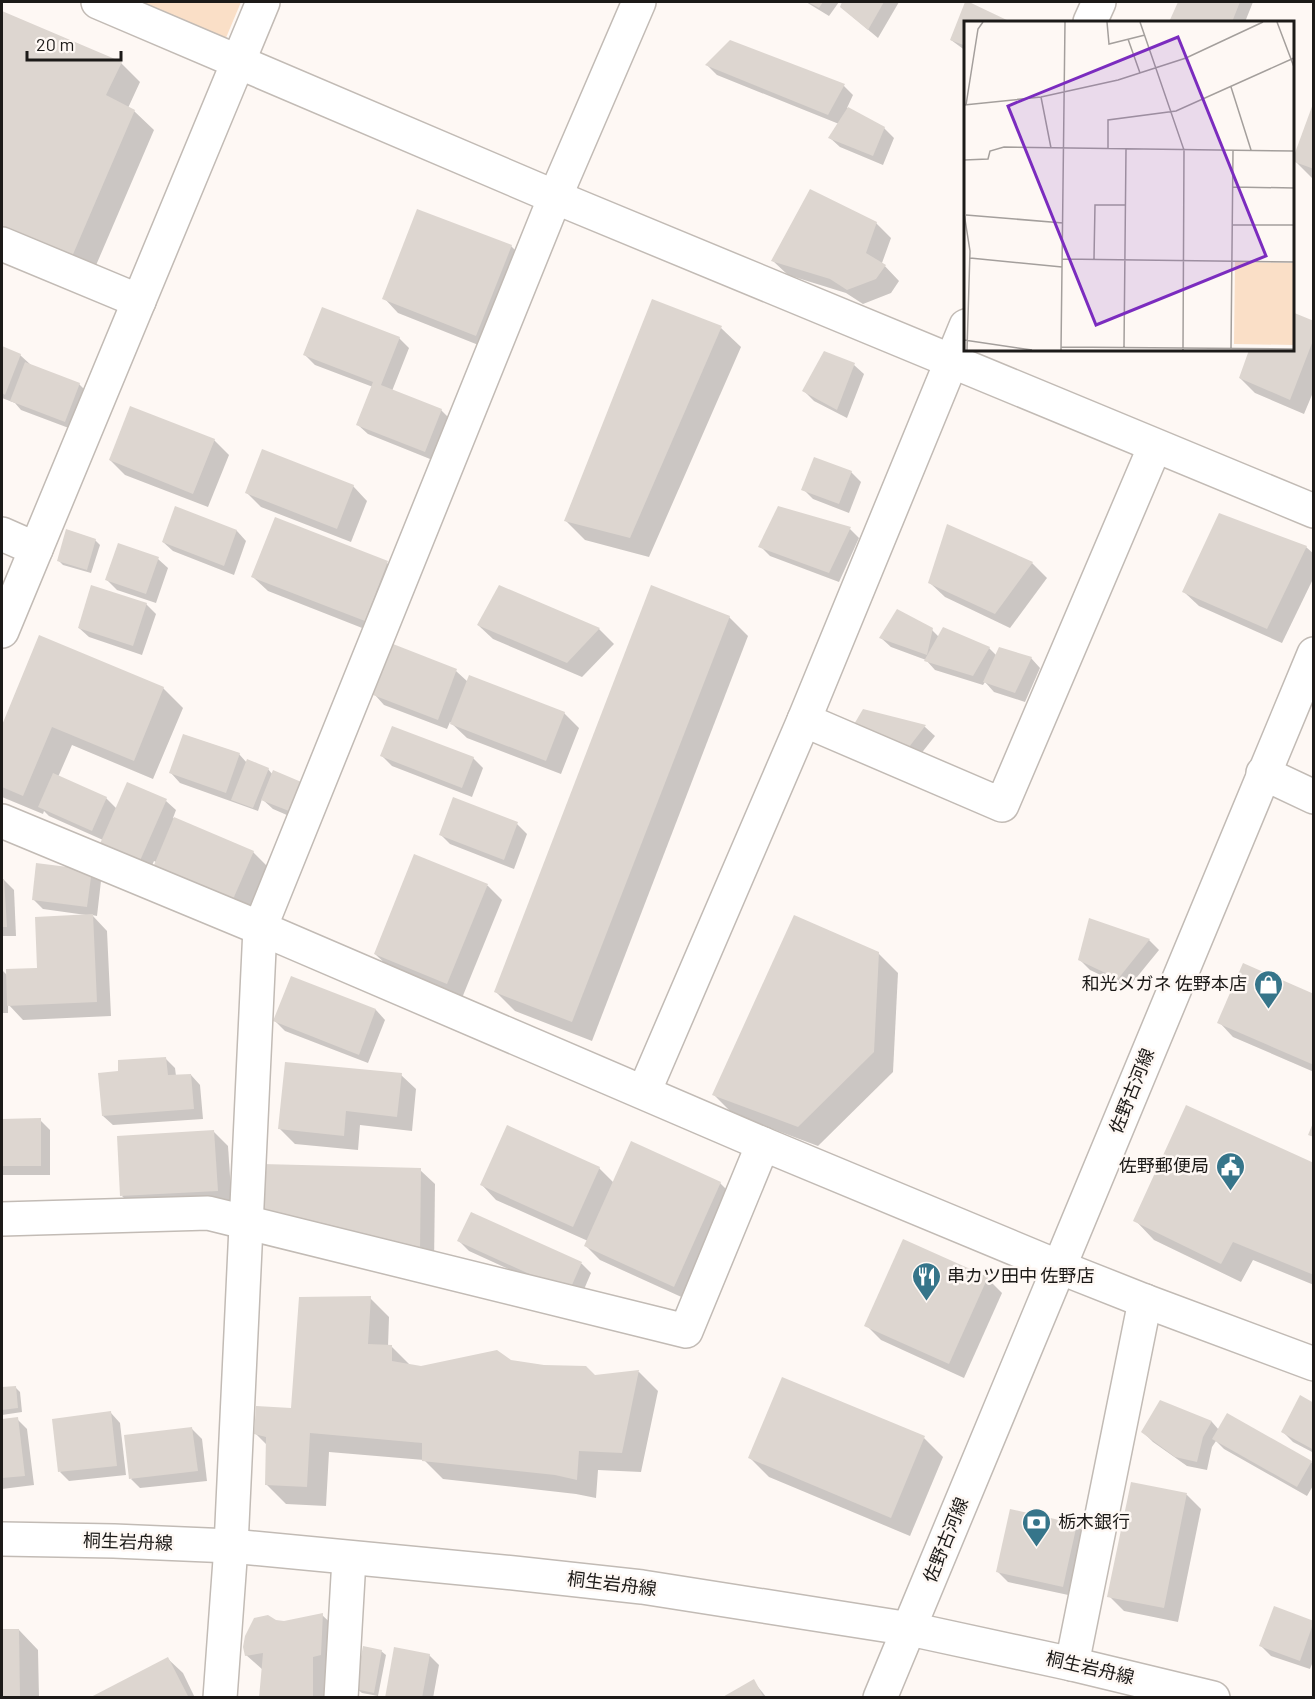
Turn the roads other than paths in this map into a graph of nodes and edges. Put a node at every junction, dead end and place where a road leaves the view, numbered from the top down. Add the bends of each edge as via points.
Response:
1 (98, 2) edge
2 (263, 2) edge
3 (639, 2) edge
4 (1099, 2) edge
5 (1090, 21) edge
6 (238, 60) junction
7 (555, 197) junction
8 (2, 244) edge
9 (139, 301) junction
10 (964, 331) edge
11 (951, 362) junction
12 (1155, 446) junction
13 (1314, 511) edge
14 (2, 534) edge
15 (36, 549) junction
16 (2, 631) edge
17 (1314, 654) edge
18 (804, 720) junction
19 (1263, 773) junction
20 (1314, 797) edge
21 (2, 820) edge
22 (260, 928) junction
23 (644, 1092) junction
24 (763, 1144) junction
25 (2, 1220) edge
26 (247, 1222) junction
27 (1059, 1267) junction
28 (1145, 1301) junction
29 (1314, 1364) edge
30 (2, 1539) edge
31 (231, 1546) junction
32 (349, 1559) junction
33 (910, 1629) junction
34 (1072, 1664) junction
35 (220, 1698) edge
36 (341, 1698) edge
37 (880, 1698) edge
38 (1213, 1698) edge

1 - 6 street
2 - 6 street
3 - 7 street
4 - 5 street
6 - 7 street
6 - 9 street
7 - 11 street
7 - 22 street
8 - 9 street
9 - 15 street
10 - 11 street
11 - 12 street
11 - 18 street
12 - 13 street
12 - 18 street via 1002,805
14 - 15 street
15 - 16 street
17 - 19 street, 佐野古河線
18 - 23 street
19 - 20 street
19 - 27 street, 佐野古河線
21 - 22 street
22 - 23 street
22 - 26 street
23 - 24 street
24 - 26 street via 686,1331
24 - 27 street
25 - 26 street via 208,1213
26 - 31 street
27 - 28 street
27 - 33 street, 佐野古河線
28 - 29 street
28 - 34 street
30 - 31 street, 桐生岩舟線
31 - 32 street, 桐生岩舟線
31 - 35 street
32 - 33 street, 桐生岩舟線 via 642,1587
32 - 36 street
33 - 34 street, 桐生岩舟線
33 - 37 street, 佐野古河線
34 - 38 street, 桐生岩舟線

